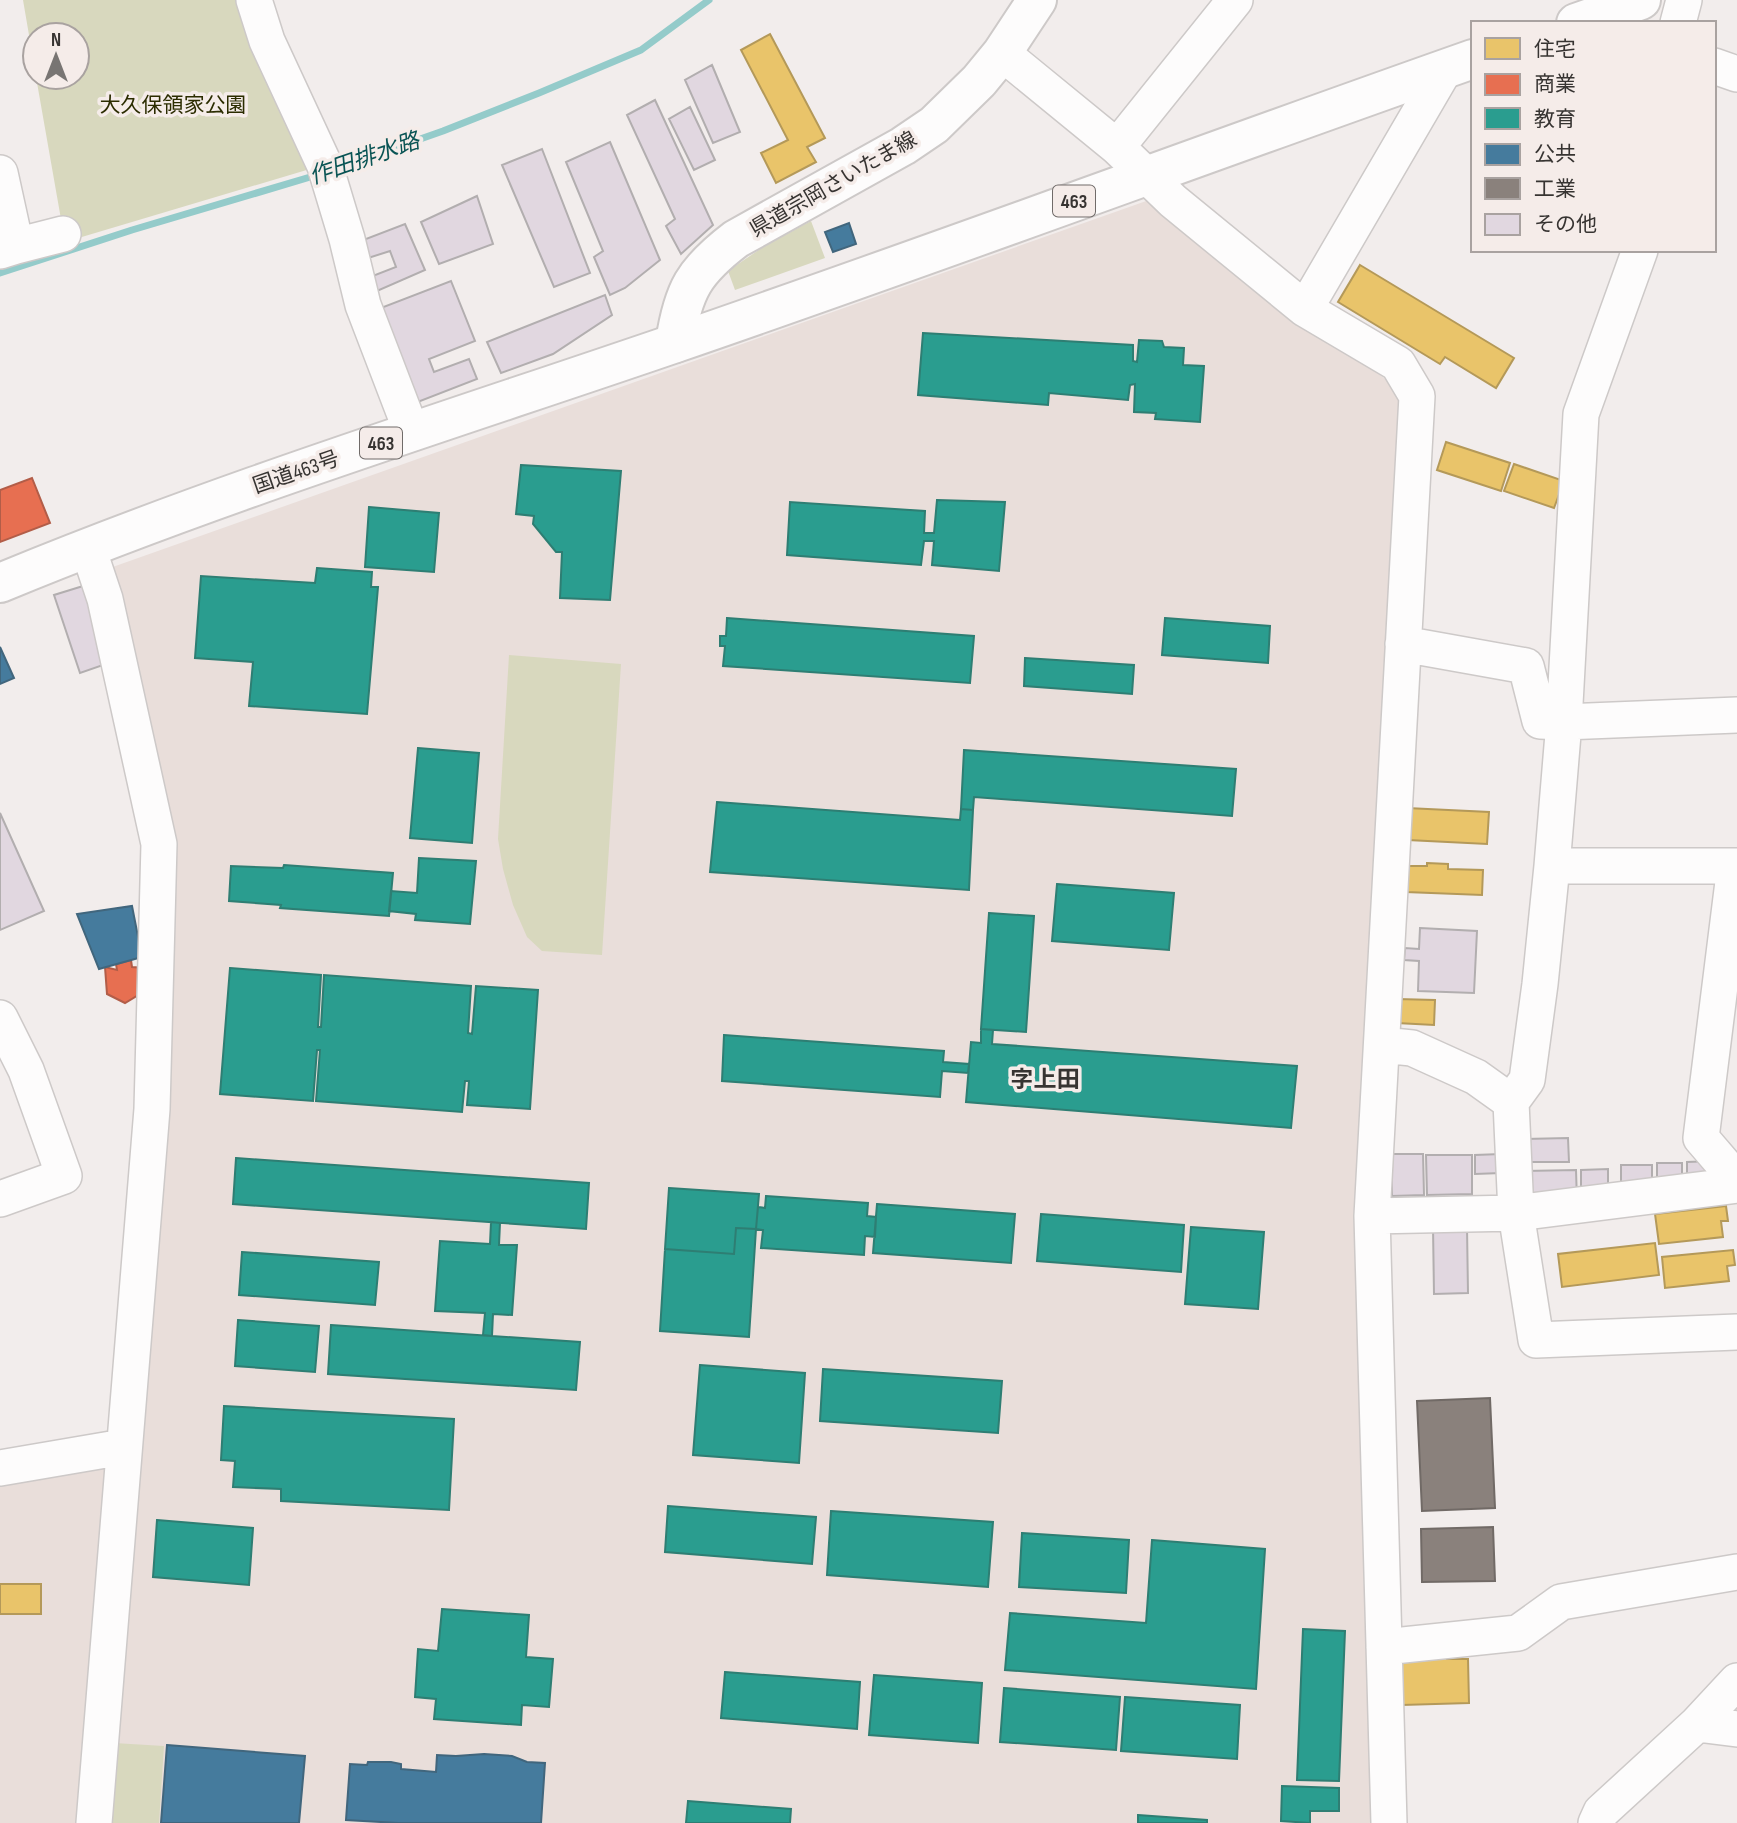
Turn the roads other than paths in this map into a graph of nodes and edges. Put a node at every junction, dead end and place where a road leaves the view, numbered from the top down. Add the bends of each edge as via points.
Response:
1 (254, 0) edge
2 (1037, 0) edge
3 (1235, 0) edge
4 (1640, 0) edge
5 (1684, 0) edge
6 (1582, 21) edge
7 (1679, 21) edge
8 (1002, 53) junction
9 (1459, 64) edge
10 (1716, 67) edge
11 (1737, 74) edge
12 (1117, 147) junction
13 (0, 173) edge
14 (1147, 175) junction
15 (63, 234) dead end
16 (8, 249) edge
17 (1639, 252) edge
18 (1305, 309) junction
19 (676, 343) junction
20 (412, 433) junction
21 (89, 548) junction
22 (0, 583) edge
23 (1403, 644) junction
24 (1737, 715) edge
25 (1564, 722) junction
26 (1552, 866) junction
27 (0, 1018) edge
28 (1382, 1045) junction
29 (1511, 1102) junction
30 (1737, 1182) edge
31 (0, 1199) edge
32 (1517, 1213) junction
33 (1372, 1216) junction
34 (1737, 1332) edge
35 (123, 1447) junction
36 (0, 1468) edge
37 (1737, 1572) edge
38 (1384, 1647) junction
39 (1737, 1681) edge
40 (1697, 1724) junction
41 (1737, 1728) edge
42 (94, 1823) edge
43 (1389, 1823) edge
44 (1596, 1823) edge

1 - 20 street via 267,41 326,171 363,305
2 - 8 main road, 県道宗岡さいたま線
3 - 12 street
4 - 6 main road
5 - 7 street
8 - 12 street
8 - 19 main road, 県道宗岡さいたま線 via 955,106 903,146 736,239 712,258 685,296
9 - 14 main road, 463
9 - 18 street
10 - 11 street
12 - 14 street
13 - 16 street
14 - 18 street
14 - 19 main road, 463
15 - 16 street
17 - 25 street via 1581,414
18 - 23 street via 1398,364 1416,396
19 - 20 main road, 国道463号 / 463
20 - 21 main road, 国道463号 / 463
21 - 22 main road, 国道463号 / 463
21 - 35 street via 105,599 159,845 152,1109
23 - 25 street via 1526,666 1540,721
23 - 28 street
24 - 25 street
25 - 26 street
26 - 29 street via 1527,1080
26 - 30 street via 1735,866 1701,1138
27 - 31 street via 26,1070 64,1176
28 - 29 street via 1412,1048 1476,1077
28 - 33 street
29 - 32 street
30 - 32 street
32 - 33 street
32 - 34 street via 1536,1340
33 - 38 street
35 - 36 street
35 - 42 street
37 - 38 street via 1561,1602 1518,1633
38 - 43 street
39 - 40 street
40 - 41 street
40 - 44 street via 1601,1812

